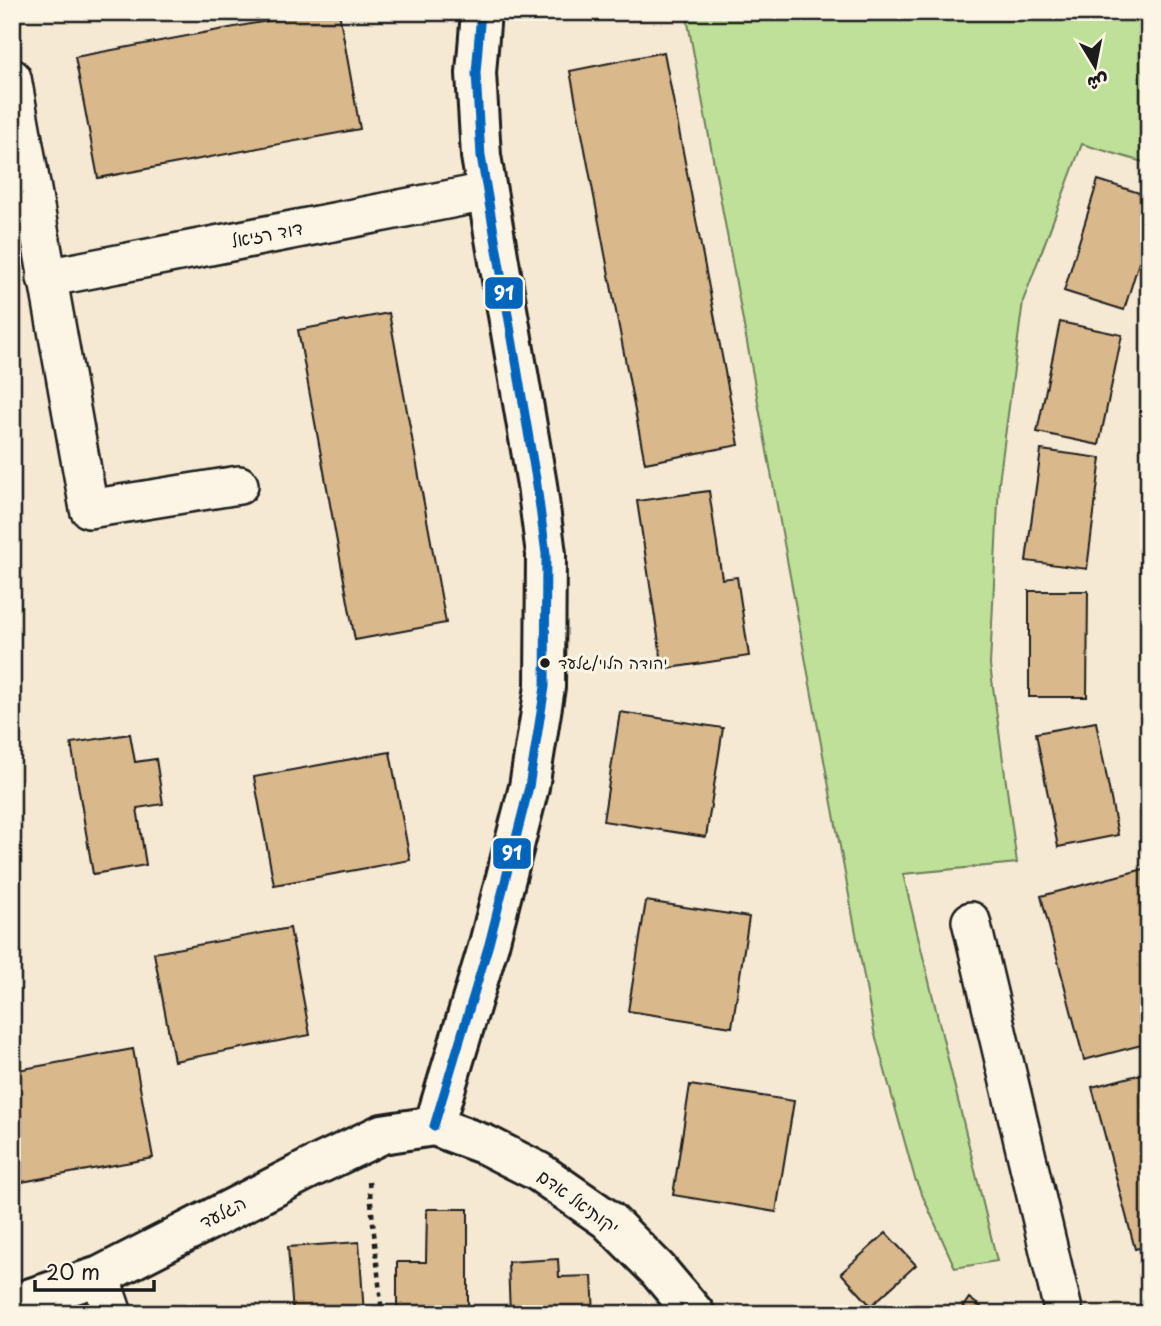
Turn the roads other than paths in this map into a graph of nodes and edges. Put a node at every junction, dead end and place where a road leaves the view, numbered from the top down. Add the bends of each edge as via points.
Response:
1 (481, 12) edge
2 (12, 78) edge
3 (487, 192) junction
4 (46, 278) junction
5 (239, 485) dead end
6 (971, 921) dead end
7 (434, 1126) junction
8 (100, 1276) junction
9 (12, 1304) edge
10 (113, 1314) edge
11 (695, 1314) edge
12 (1064, 1314) edge

1 - 3 street via 476,73
2 - 4 street
3 - 4 street, דוד רזיאל
3 - 7 street via 546,554 545,687 526,800 489,944
4 - 5 street via 89,509
6 - 12 street
7 - 8 street, הגלעד via 382,1134
7 - 11 street, יקותיאל אדם via 539,1172 608,1220
8 - 9 street, הגלעד
8 - 10 street

